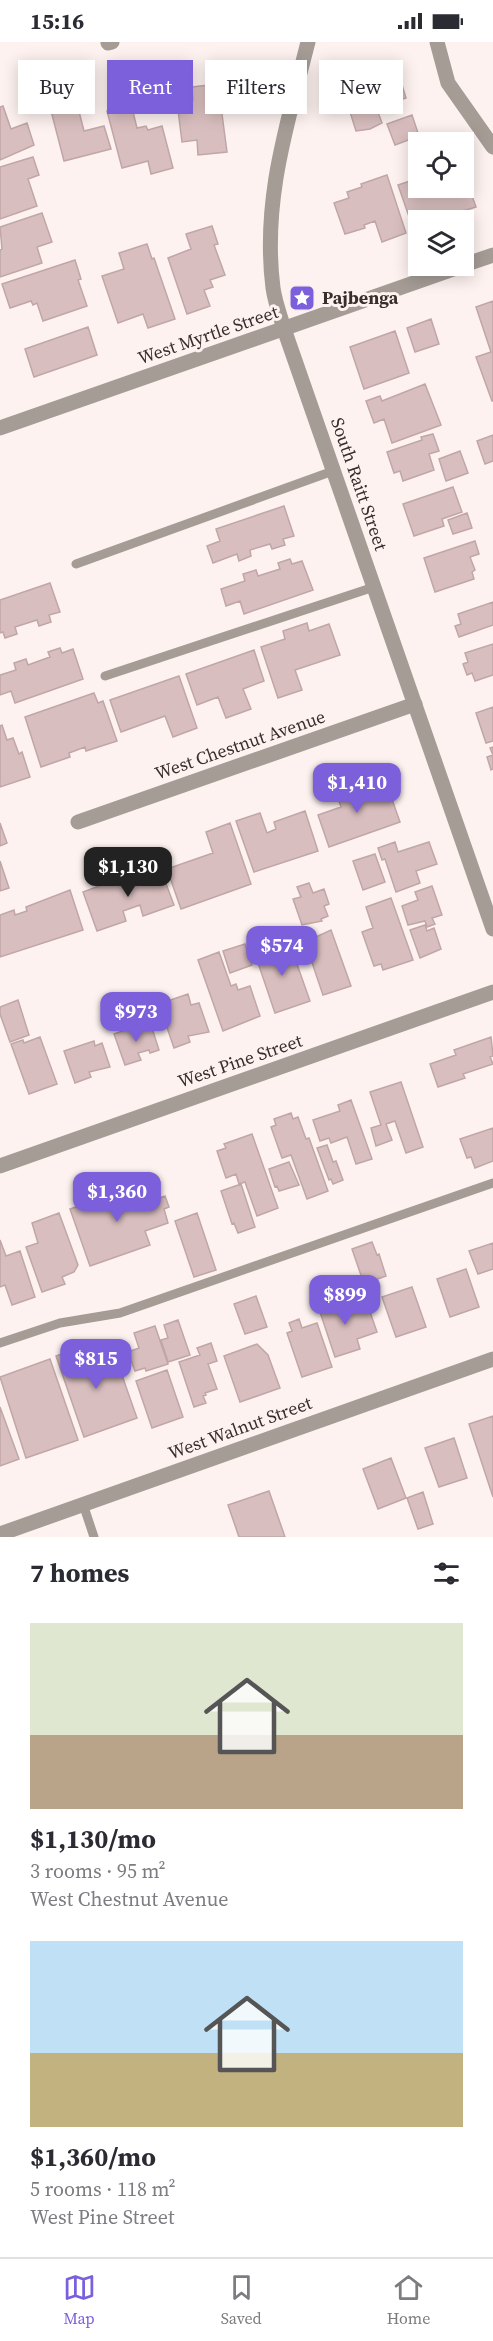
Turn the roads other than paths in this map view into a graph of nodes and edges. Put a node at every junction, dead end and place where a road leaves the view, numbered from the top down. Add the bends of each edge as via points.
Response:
1 (305, 42) edge
2 (437, 42) edge
3 (493, 147) edge
4 (493, 255) edge
5 (474, 261) edge
6 (432, 276) edge
7 (284, 328) junction
8 (0, 429) edge
9 (333, 471) junction
10 (76, 564) dead end
11 (374, 587) junction
12 (105, 676) dead end
13 (415, 704) junction
14 (78, 822) dead end
15 (493, 929) edge
16 (493, 993) edge
17 (0, 1166) edge
18 (493, 1183) edge
19 (0, 1343) edge
20 (493, 1359) edge
21 (83, 1504) junction
22 (0, 1534) edge
23 (94, 1537) edge

1 - 7 street, South Raitt Street via 276,172 271,215 274,291
2 - 3 street via 448,83
4 - 5 street, West Myrtle Street
6 - 7 street, West Myrtle Street
7 - 8 street, West Myrtle Street
7 - 9 street, South Raitt Street
9 - 10 lane
9 - 11 street, South Raitt Street
11 - 12 lane
11 - 13 street, South Raitt Street
13 - 14 street, West Chestnut Avenue
13 - 15 street, South Raitt Street
16 - 17 street, West Pine Street
18 - 19 lane via 120,1313 60,1323
20 - 21 street, West Walnut Street
21 - 22 street, West Walnut Street
21 - 23 lane

